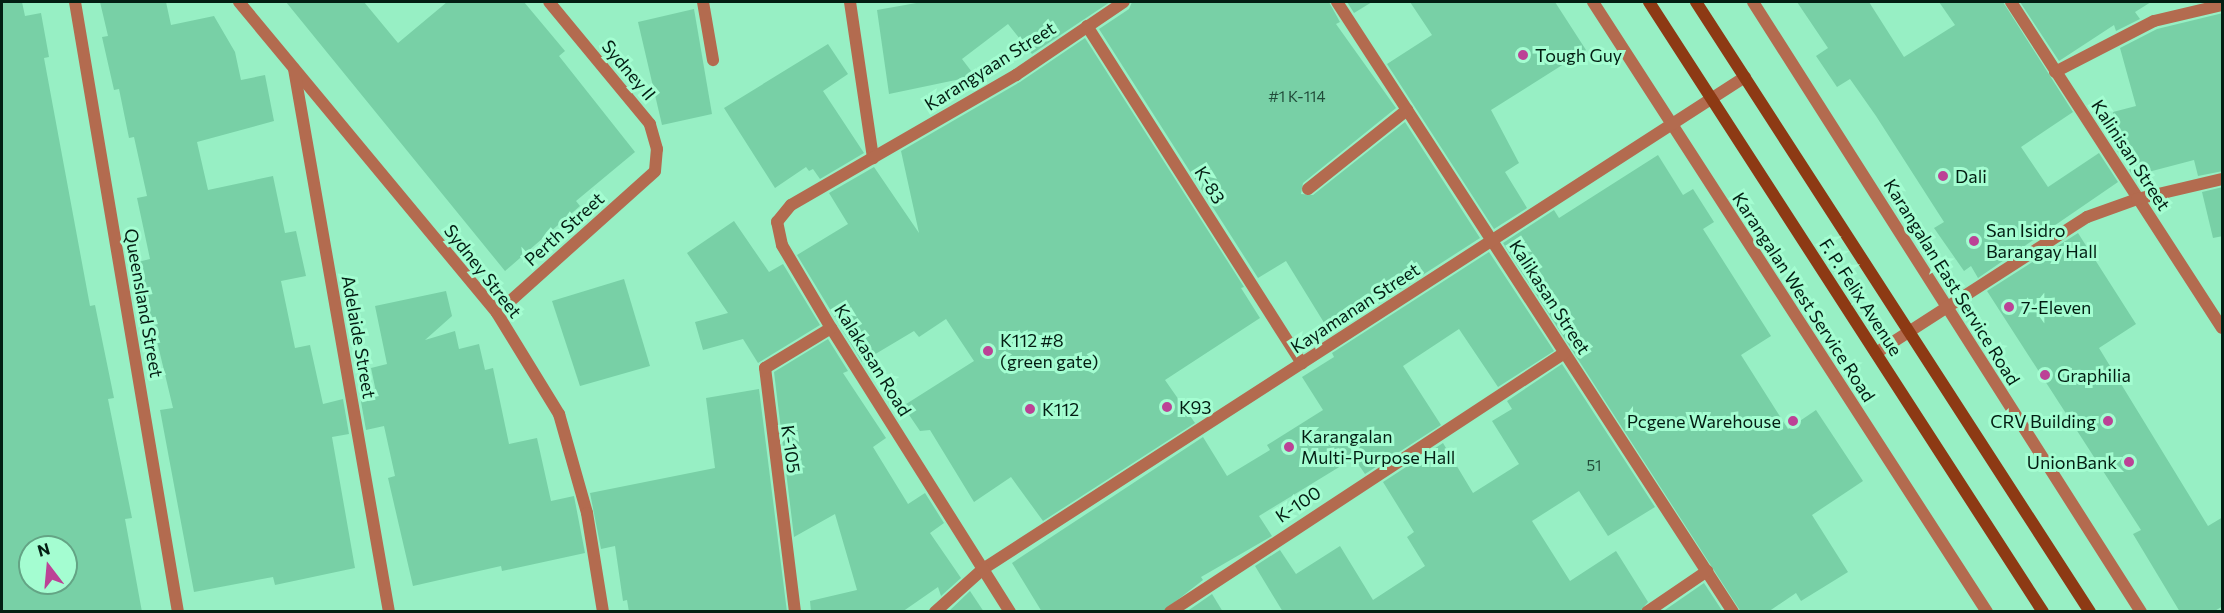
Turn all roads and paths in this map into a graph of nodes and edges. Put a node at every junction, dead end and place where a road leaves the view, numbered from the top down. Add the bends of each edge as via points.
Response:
1 (75, 2) edge
2 (239, 2) edge
3 (549, 2) edge
4 (703, 2) edge
5 (850, 2) edge
6 (1124, 2) edge
7 (1337, 2) edge
8 (1593, 2) edge
9 (1649, 2) edge
10 (1696, 2) edge
11 (1753, 2) edge
12 (2011, 2) edge
13 (2223, 5) edge
14 (1088, 26) junction
15 (713, 60) dead end
16 (294, 68) junction
17 (2055, 72) junction
18 (1745, 77) junction
19 (1712, 99) junction
20 (1407, 110) junction
21 (1671, 124) junction
22 (873, 158) junction
23 (655, 171) joint
24 (2223, 179) edge
25 (1308, 189) dead end
26 (2137, 199) junction
27 (1492, 242) junction
28 (1947, 307) junction
29 (497, 313) junction
30 (831, 328) junction
31 (2223, 328) edge
32 (1910, 332) junction
33 (1565, 353) junction
34 (1876, 353) junction
35 (1302, 363) junction
36 (983, 569) junction
37 (1707, 572) junction
38 (1172, 610) edge
39 (178, 612) edge
40 (389, 612) edge
41 (603, 612) edge
42 (795, 612) edge
43 (935, 612) edge
44 (1010, 612) edge
45 (1647, 612) edge
46 (1733, 612) edge
47 (1987, 612) edge
48 (2043, 612) edge
49 (2090, 612) edge
50 (2141, 612) edge

1 - 39 street, Queensland Street
2 - 16 street, Sydney Street
3 - 23 street, Sydney II via 650,123 657,149
4 - 15 street
5 - 22 street
6 - 14 street, Karangyaan Street
7 - 20 street, Kalikasan Street
8 - 21 street, Karangalan West Service Road
9 - 19 main road, F. P. Felix Avenue
10 - 18 main road, F. P. Felix Avenue
11 - 28 street, Karangalan East Service Road
12 - 17 street, Kalinisan Street
13 - 17 street via 2154,21
14 - 22 street, Karangyaan Street via 1016,75
14 - 35 street, K-83
16 - 29 street, Sydney Street
16 - 40 street, Adelaide Street
17 - 26 street, Kalinisan Street
18 - 19 street, Kayamanan Street
18 - 32 main road, F. P. Felix Avenue
19 - 21 street, Kayamanan Street
19 - 34 main road, F. P. Felix Avenue
20 - 25 street
20 - 27 street, Kalikasan Street
21 - 27 street, Kayamanan Street
21 - 47 street, Karangalan West Service Road
22 - 30 street, Kalakasan Road via 791,205 777,222 782,245
23 - 29 street, Perth Street
24 - 26 street
26 - 28 street via 2087,217
26 - 31 street, Kalinisan Street
27 - 33 street, Kalikasan Street
27 - 35 street, Kayamanan Street
28 - 32 street
28 - 50 street, Karangalan East Service Road
29 - 41 street, Sydney Street via 559,414 587,513
30 - 36 street, Kalakasan Road
30 - 42 street, K-105 via 765,368
32 - 34 street
32 - 49 main road, F. P. Felix Avenue
33 - 37 street, Kalikasan Street
33 - 38 street, K-100
34 - 48 main road, F. P. Felix Avenue
35 - 36 street, Kayamanan Street
36 - 43 street, Kayamanan Street
36 - 44 street, Kalakasan Road
37 - 45 street
37 - 46 street, Kalikasan Street

